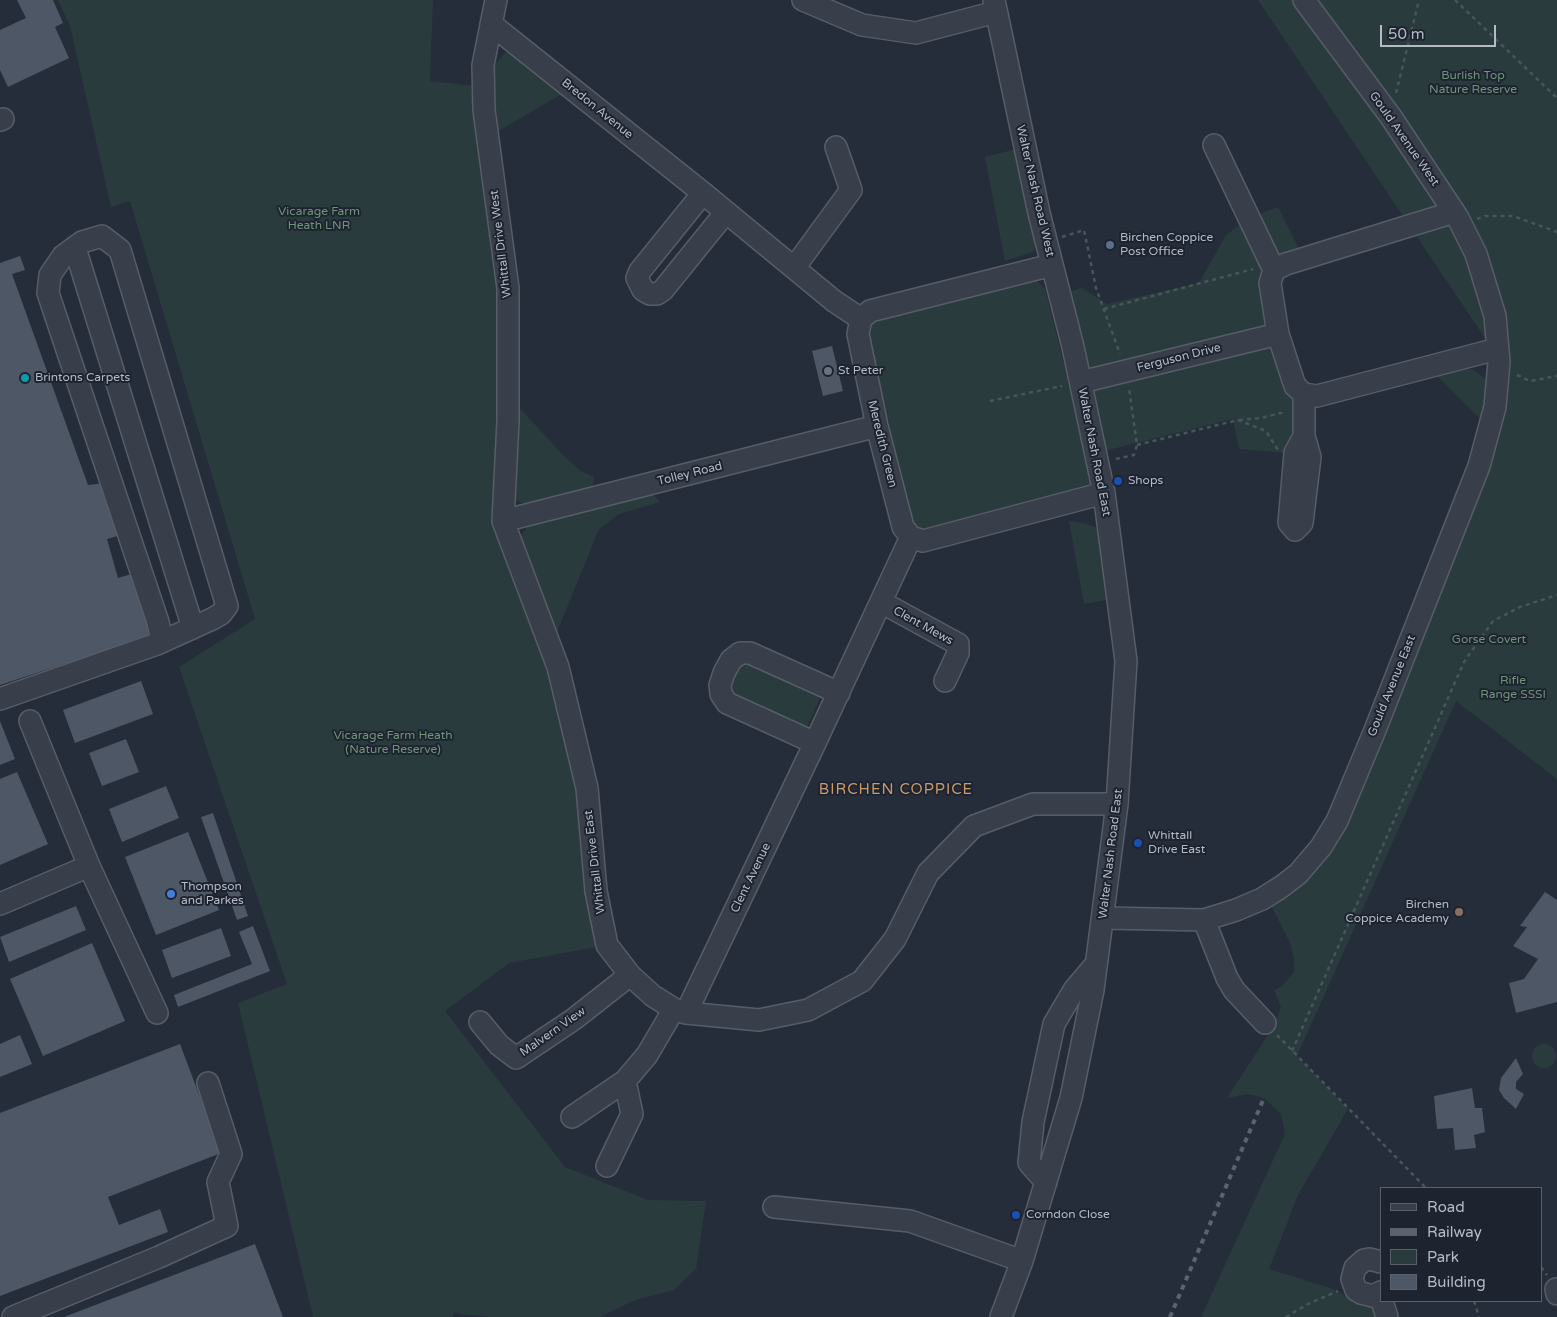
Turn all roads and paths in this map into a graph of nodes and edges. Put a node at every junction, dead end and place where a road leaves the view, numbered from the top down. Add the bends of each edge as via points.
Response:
1 (496, 0) edge
2 (803, 0) edge
3 (1304, 0) edge
4 (1419, 0) edge
5 (1455, 0) edge
6 (995, 6) edge
7 (491, 24) junction
8 (1557, 98) edge
9 (1391, 117) junction
10 (1214, 144) dead end
11 (836, 148) dead end
12 (703, 193) junction
13 (726, 212) junction
14 (1458, 218) junction
15 (1557, 232) edge
16 (1046, 241) junction
17 (75, 248) junction
18 (1052, 265) junction
19 (1272, 267) junction
20 (794, 268) junction
21 (1488, 287) joint
22 (1104, 309) junction
23 (860, 319) junction
24 (1278, 334) junction
25 (1498, 356) junction
26 (1126, 370) junction
27 (1557, 376) edge
28 (1080, 382) junction
29 (1304, 394) junction
30 (990, 401) dead end
31 (1287, 411) dead end
32 (1238, 420) junction
33 (877, 426) junction
34 (1304, 436) junction
35 (1137, 444) junction
36 (1109, 460) dead end
37 (1294, 466) junction
38 (1104, 493) junction
39 (503, 521) junction
40 (910, 537) junction
41 (1557, 595) edge
42 (881, 602) junction
43 (193, 628) junction
44 (157, 644) junction
45 (945, 681) dead end
46 (839, 693) junction
47 (0, 699) edge
48 (30, 721) dead end
49 (815, 743) junction
50 (1118, 804) junction
51 (90, 866) junction
52 (0, 904) edge
53 (1104, 918) junction
54 (1204, 920) junction
55 (1097, 963) junction
56 (630, 975) junction
57 (680, 1011) junction
58 (157, 1013) dead end
59 (480, 1022) dead end
60 (1265, 1023) joint
61 (1292, 1051) junction
62 (625, 1081) junction
63 (208, 1083) dead end
64 (572, 1117) dead end
65 (607, 1166) dead end
66 (1046, 1182) junction
67 (1425, 1187) edge
68 (774, 1207) dead end
69 (1022, 1261) junction
70 (1380, 1262) edge
71 (1353, 1285) junction
72 (1380, 1296) edge
73 (1383, 1302) edge
74 (1474, 1302) edge
75 (12, 1317) edge
76 (1001, 1317) edge
77 (1286, 1317) edge
78 (1387, 1317) edge
79 (1479, 1317) edge

1 - 7 street, Whittall Drive West
2 - 6 street via 862,25 916,33
3 - 9 street, Gould Avenue West
4 - 9 path
5 - 8 path
6 - 16 street, Walter Nash Road West
7 - 12 street, Bredon Avenue
7 - 39 street, Whittall Drive West via 483,65 484,110 508,288 508,421
9 - 14 street, Gould Avenue West
10 - 19 street
11 - 20 street via 851,190
12 - 13 street, Bredon Avenue
12 - 13 street via 640,271 637,278 643,290 657,294 663,290
13 - 20 street, Bredon Avenue
14 - 15 path via 1513,216
14 - 19 street
14 - 21 street, Gould Avenue West
16 - 18 street, Walter Nash Road West
16 - 22 path via 1084,230 1096,288
17 - 43 street
17 - 43 street via 82,242 102,236 120,250 227,606 221,614
17 - 44 street via 63,256 50,275 48,293 158,622 161,636
18 - 23 street via 870,311
18 - 28 street, Walter Nash Road West
19 - 22 path
19 - 24 street via 1270,283
20 - 23 street, Bredon Avenue
21 - 25 street, Gould Avenue East via 1495,316
22 - 26 path
23 - 33 street, Meredith Green via 858,334
24 - 26 street, Ferguson Drive
24 - 29 street via 1295,386
25 - 27 path via 1530,381
25 - 29 street via 1317,396
25 - 54 street, Gould Avenue East via 1495,406 1479,466 1337,821 1310,861 1281,887 1245,907
26 - 28 street, Ferguson Drive
26 - 35 path
28 - 30 path
28 - 38 street, Walter Nash Road East
29 - 34 street
31 - 32 path
32 - 35 path
32 - 37 path via 1266,431 1285,462
33 - 39 street, Tolley Road
33 - 40 street, Meredith Green via 903,527
34 - 37 street via 1295,454
34 - 37 street via 1310,457 1302,523 1294,530 1289,523
35 - 36 path via 1134,455
38 - 40 street via 923,541
38 - 50 street, Walter Nash Road East via 1126,661
39 - 56 street, Whittall Drive East via 558,667 587,788 596,891 607,945
40 - 42 street, Clent Avenue
41 - 61 path via 1520,607 1493,621 1464,662
42 - 45 street, Clent Mews via 958,644 958,653
42 - 46 street, Clent Avenue
43 - 44 street
44 - 47 street
46 - 49 street, Clent Avenue
46 - 49 street via 750,654 740,653 731,660 724,673 720,686 728,703
48 - 51 street
49 - 57 street, Clent Avenue
50 - 53 street, Walter Nash Road East
50 - 57 street, Whittall Drive East via 1033,804 974,826 928,873 895,939 862,980 808,1010 759,1020
51 - 52 street
51 - 58 street
53 - 54 street, Gould Avenue East
53 - 55 street, Walter Nash Road East
54 - 60 street via 1234,990
55 - 66 street, Walter Nash Road East via 1071,1098
55 - 66 street via 1074,990 1054,1024 1033,1122 1029,1163
56 - 57 street, Whittall Drive East via 653,996
56 - 59 street, Malvern View via 574,1019 516,1058 499,1045
57 - 62 street, Clent Avenue
60 - 61 path
61 - 67 path
62 - 64 street, Clent Avenue
62 - 65 street via 632,1114
63 - 75 street via 231,1154 218,1182 227,1226
66 - 69 street, Walter Nash Road East
68 - 69 street via 910,1221
69 - 76 street, Walter Nash Road East
70 - 71 street via 1369,1259 1358,1263 1352,1273
71 - 72 street via 1367,1296
71 - 77 path
73 - 78 street
74 - 79 path

